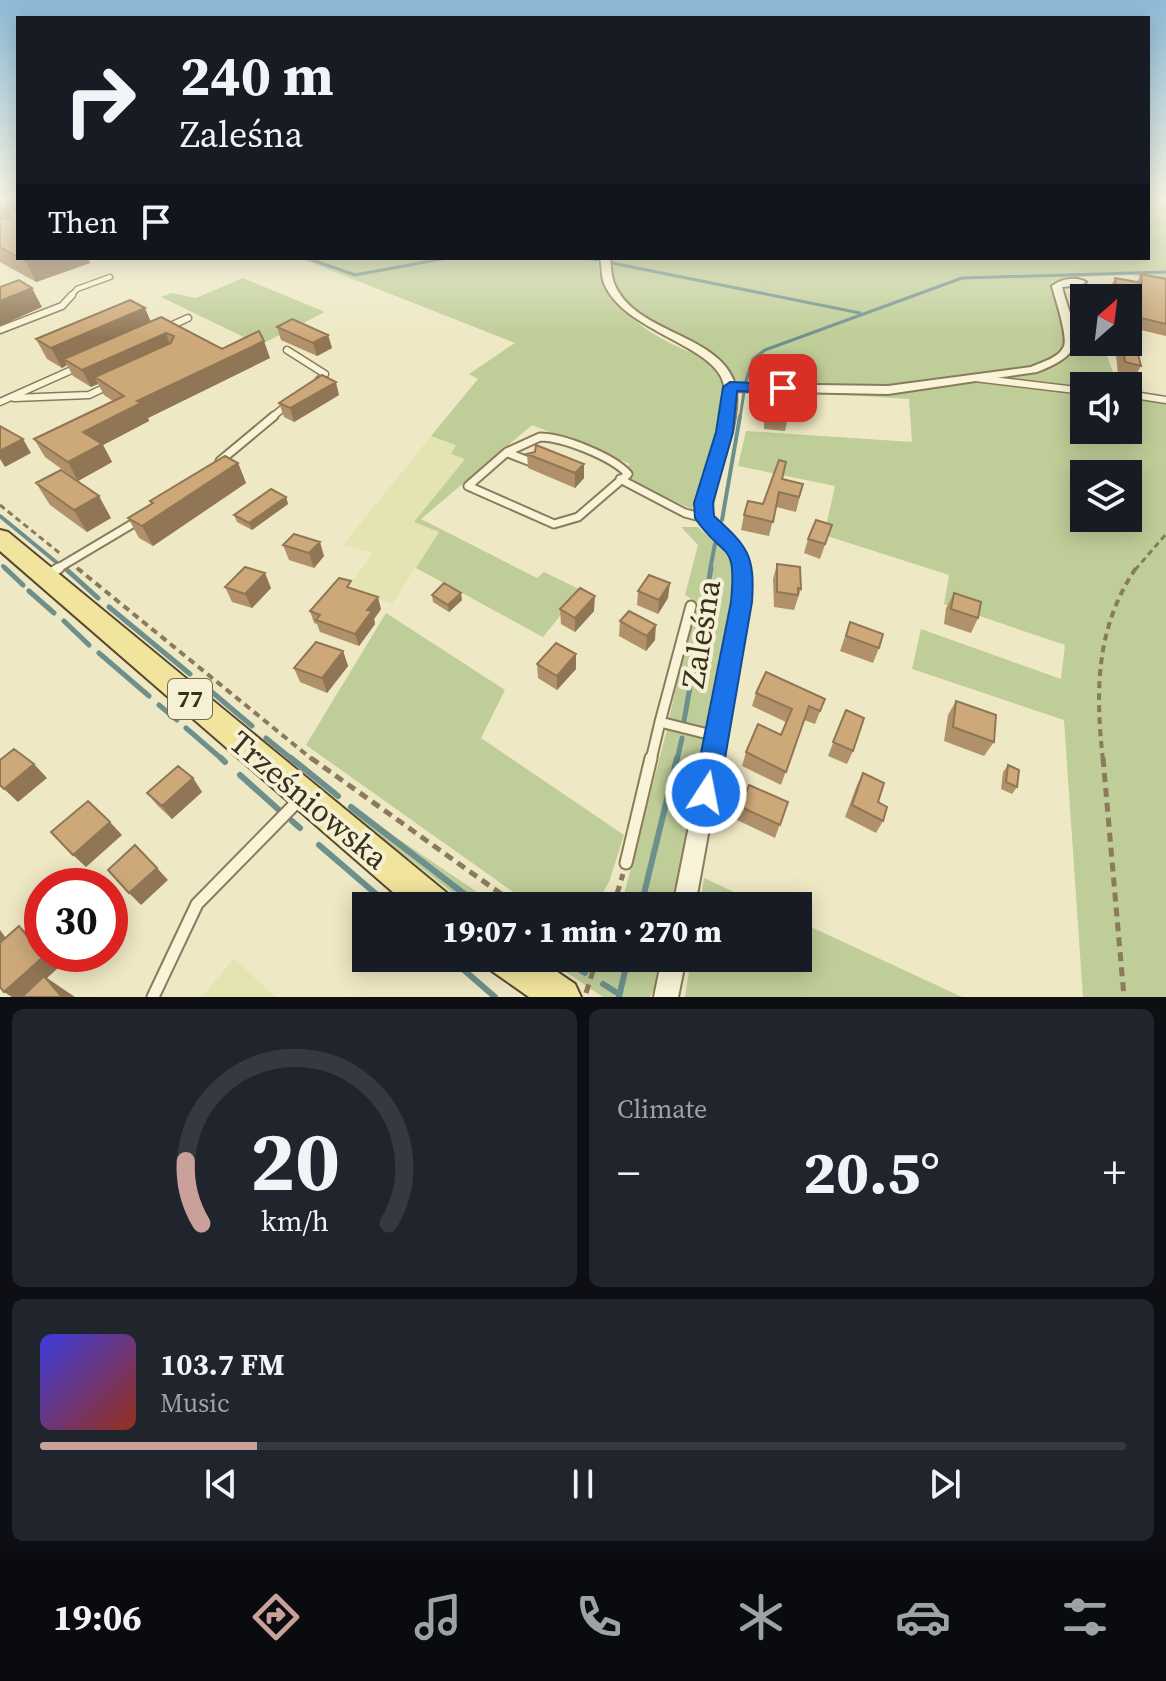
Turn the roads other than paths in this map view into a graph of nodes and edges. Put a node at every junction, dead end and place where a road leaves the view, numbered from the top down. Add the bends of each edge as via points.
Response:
1 (605, 260) edge
2 (110, 277) dead end
3 (1081, 282) dead end
4 (188, 318) dead end
5 (0, 330) edge
6 (160, 330) edge
7 (287, 350) dead end
8 (77, 367) edge
9 (974, 378) junction
10 (118, 382) edge
11 (310, 387) edge
12 (730, 387) junction
13 (1070, 390) edge
14 (299, 396) edge
15 (1142, 396) edge
16 (8, 398) junction
17 (1166, 400) edge
18 (0, 402) edge
19 (508, 453) junction
20 (531, 462) edge
21 (208, 472) edge
22 (620, 479) junction
23 (148, 515) edge
24 (704, 518) junction
25 (0, 538) edge
26 (57, 569) junction
27 (691, 606) dead end
28 (660, 722) junction
29 (717, 737) junction
30 (303, 796) junction
31 (626, 863) road end
32 (419, 892) edge
33 (687, 892) edge
34 (525, 972) edge
35 (671, 972) edge
36 (153, 997) edge
37 (562, 997) edge
38 (666, 997) edge

1 - 12 street via 606,276 631,311 718,363
2 - 5 lane via 77,289 62,306
3 - 9 street via 1057,286 1070,338 1065,355 1033,370
4 - 6 lane
7 - 11 lane via 325,374
8 - 16 lane
9 - 12 street via 863,391
9 - 13 lane
10 - 16 lane via 89,395
12 - 24 street
14 - 21 lane
15 - 17 lane
16 - 18 lane
19 - 20 lane
19 - 22 lane via 524,439 553,437 619,464 628,474
19 - 22 lane via 468,486 554,524 578,517
22 - 24 lane
23 - 26 lane
24 - 29 street, Zaleśna via 733,545 744,571
25 - 26 main road, Trześniowska / 77
26 - 30 main road, Trześniowska / 77
27 - 28 lane
28 - 29 lane
28 - 31 lane
29 - 33 street, Zaleśna
30 - 32 main road, Trześniowska / 77
30 - 36 lane via 197,904
34 - 37 main road
35 - 38 street

